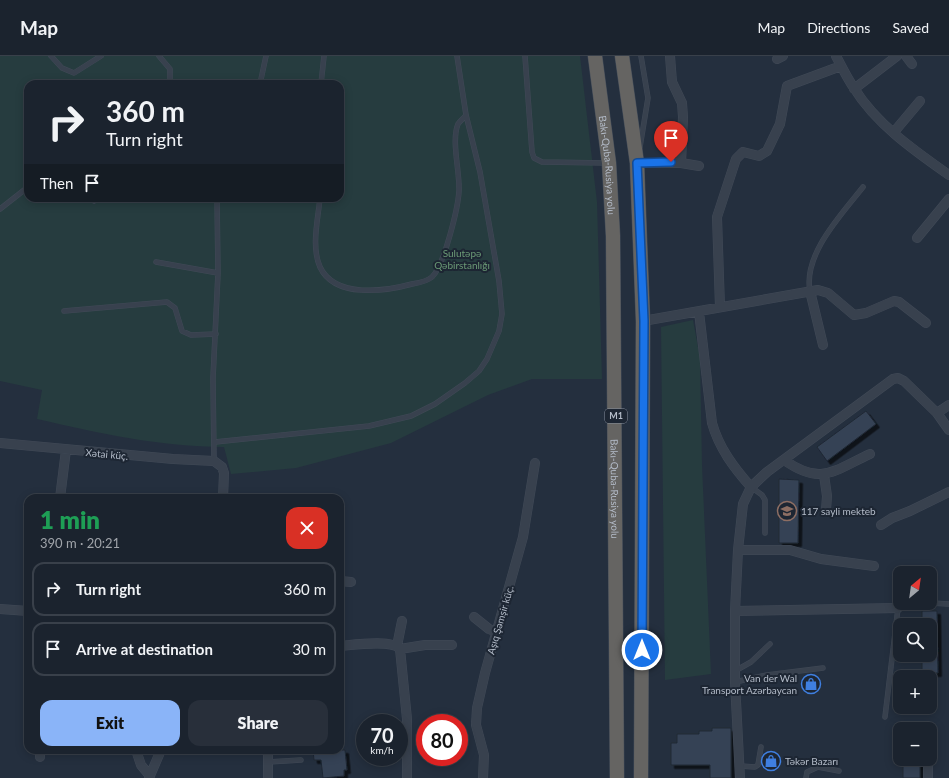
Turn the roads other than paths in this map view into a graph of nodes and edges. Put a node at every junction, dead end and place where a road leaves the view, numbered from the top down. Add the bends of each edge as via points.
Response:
1 (51, 56) edge
2 (101, 56) edge
3 (158, 56) edge
4 (266, 56) edge
5 (324, 56) edge
6 (457, 56) edge
7 (525, 56) edge
8 (596, 56) edge
9 (622, 56) edge
10 (641, 56) edge
11 (670, 56) edge
12 (836, 56) edge
13 (897, 56) edge
14 (906, 56) edge
15 (912, 64) dead end
16 (842, 66) junction
17 (170, 80) edge
18 (261, 80) edge
19 (321, 80) edge
20 (854, 89) junction
21 (920, 101) dead end
22 (466, 115) junction
23 (894, 132) junction
24 (609, 163) junction
25 (637, 163) junction
26 (681, 163) junction
27 (699, 166) dead end
28 (949, 175) edge
29 (863, 187) dead end
30 (24, 190) edge
31 (949, 199) edge
32 (217, 202) edge
33 (320, 202) edge
34 (0, 209) edge
35 (917, 238) dead end
36 (156, 262) dead end
37 (218, 273) junction
38 (810, 291) junction
39 (720, 307) junction
40 (64, 312) dead end
41 (700, 312) junction
42 (644, 321) junction
43 (926, 323) dead end
44 (216, 334) junction
45 (823, 345) dead end
46 (949, 405) edge
47 (937, 413) junction
48 (949, 430) edge
49 (215, 442) junction
50 (0, 443) edge
51 (66, 450) junction
52 (870, 454) dead end
53 (784, 460) junction
54 (214, 461) junction
55 (535, 463) dead end
56 (824, 474) junction
57 (752, 487) junction
58 (949, 492) edge
59 (60, 494) edge
60 (223, 494) edge
61 (826, 510) dead end
62 (882, 525) dead end
63 (764, 533) dead end
64 (738, 550) junction
65 (874, 566) dead end
66 (344, 581) edge
67 (351, 582) dead end
68 (937, 603) edge
69 (949, 604) edge
70 (893, 608) edge
71 (0, 609) edge
72 (898, 610) edge
73 (24, 611) edge
74 (734, 611) junction
75 (474, 617) dead end
76 (402, 621) dead end
77 (496, 632) junction
78 (770, 644) dead end
79 (452, 645) dead end
80 (344, 646) edge
81 (399, 647) junction
82 (823, 668) dead end
83 (735, 672) junction
84 (735, 682) junction
85 (885, 717) dead end
86 (642, 744) junction
87 (761, 747) dead end
88 (137, 754) edge
89 (159, 754) edge
90 (268, 754) edge
91 (300, 760) dead end
92 (268, 762) junction
93 (740, 766) junction
94 (928, 766) edge
95 (839, 771) dead end
96 (149, 777) edge
97 (268, 778) edge
98 (407, 778) edge
99 (483, 778) edge
100 (617, 778) edge
101 (641, 778) edge
102 (646, 778) edge
103 (740, 778) edge
104 (806, 778) edge
105 (928, 778) edge

1 - 2 lane via 62,68 74,73
3 - 17 lane via 170,69
4 - 18 lane
5 - 19 lane
6 - 22 lane
7 - 24 lane via 534,158 542,162
8 - 24 highway, Bakı-Quba-Rusiya yolu / M1
9 - 25 highway
10 - 25 lane via 648,98
11 - 26 street via 672,82 682,103 684,117
12 - 16 street
13 - 20 street
14 - 15 street
16 - 20 street
16 - 39 street via 787,86 780,124 767,151 760,156 743,152 736,159 717,217
20 - 23 street
21 - 23 street
22 - 33 lane via 456,132 458,200 444,254 435,273 427,280 378,291 362,291 333,281 322,271 317,256
22 - 49 lane via 483,187 502,314 499,331 479,370 466,383 435,404 411,416 369,426
23 - 28 street
24 - 100 highway, Bakı-Quba-Rusiya yolu / M1 via 615,313
25 - 26 street
25 - 42 highway
26 - 27 street
29 - 38 lane via 822,243 810,271
30 - 34 lane
31 - 35 street
32 - 37 lane
36 - 37 lane
37 - 44 lane
38 - 39 street
38 - 43 street via 818,290 828,294 854,315 866,313 894,301 899,302
38 - 45 street
39 - 41 street
40 - 44 lane via 167,302 175,308 182,331 191,334
41 - 42 street
41 - 57 street via 715,433 728,458
42 - 86 highway
44 - 49 lane via 213,378
46 - 47 street
47 - 48 street
47 - 53 street via 904,381 893,379
49 - 54 lane
50 - 51 street, Xətai küç.
51 - 54 street, Xətai küç.
51 - 59 street
52 - 56 street
53 - 56 street via 806,473
53 - 57 street via 758,479
54 - 60 street via 222,467 224,473
55 - 77 street, Aşıq Şəmşir küç. via 523,537
56 - 61 street
57 - 63 lane via 762,494 765,500
57 - 64 street via 741,513
58 - 62 street
64 - 65 street via 790,550 821,559
64 - 74 street
66 - 67 street
68 - 69 lane
70 - 74 street
71 - 73 street
72 - 85 lane
74 - 83 street
75 - 77 street
76 - 81 street
77 - 99 street, Aşıq Şəmşir küç. via 476,718 484,755
78 - 83 lane via 751,662
79 - 81 street
80 - 81 street via 386,644
81 - 98 street via 407,719
82 - 84 lane
83 - 84 street
84 - 93 street
86 - 101 highway
86 - 102 highway
87 - 93 lane via 758,765
88 - 96 street
89 - 96 street
90 - 92 street
91 - 92 lane
92 - 97 street
93 - 103 street
94 - 105 street
95 - 104 lane via 818,767 807,772

